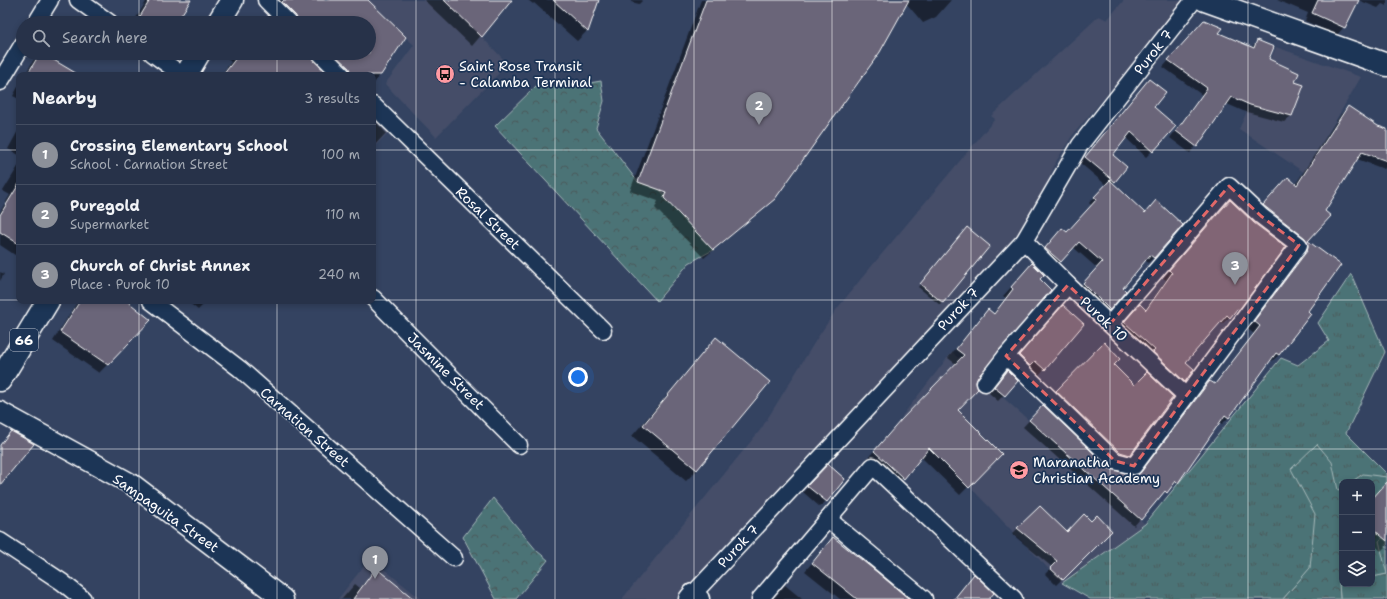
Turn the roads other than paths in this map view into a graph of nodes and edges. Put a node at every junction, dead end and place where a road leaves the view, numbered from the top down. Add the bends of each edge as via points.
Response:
1 (50, 0) edge
2 (78, 0) edge
3 (232, 0) edge
4 (266, 0) edge
5 (1194, 0) edge
6 (1205, 0) edge
7 (40, 16) edge
8 (100, 16) edge
9 (222, 16) edge
10 (282, 16) edge
11 (16, 56) edge
12 (162, 60) edge
13 (195, 60) edge
14 (327, 60) edge
15 (1387, 65) edge
16 (178, 72) edge
17 (188, 72) edge
18 (339, 72) edge
19 (0, 82) edge
20 (376, 108) edge
21 (1024, 241) junction
22 (1068, 285) junction
23 (376, 301) edge
24 (46, 304) edge
25 (155, 304) edge
26 (1110, 324) junction
27 (603, 330) dead end
28 (1006, 356) junction
29 (0, 380) edge
30 (985, 383) dead end
31 (1186, 396) junction
32 (0, 412) edge
33 (519, 445) dead end
34 (828, 519) junction
35 (0, 541) edge
36 (454, 558) dead end
37 (694, 597) edge
38 (83, 599) edge
39 (283, 599) edge
40 (760, 599) edge
41 (924, 599) edge
42 (1014, 599) edge

1 - 7 street
2 - 8 street
3 - 9 main road
4 - 10 street
5 - 21 street, Purok 7 via 1080,145
6 - 15 main road
11 - 19 street
12 - 16 street
13 - 17 main road
14 - 18 street
20 - 27 street, Rosal Street
21 - 22 street, Purok 10
21 - 37 street, Purok 7
22 - 26 street, Purok 10
22 - 28 street
23 - 33 street, Jasmine Street
24 - 29 main road, 66
25 - 36 street, Carnation Street via 240,369
26 - 31 street, Purok 10
26 - 31 street via 1230,186 1261,216 1299,245
28 - 30 street
28 - 31 street via 1115,460 1134,466
32 - 39 street, Sampaguita Street via 133,485
34 - 40 street
34 - 41 street
34 - 42 street via 873,466
35 - 38 street

